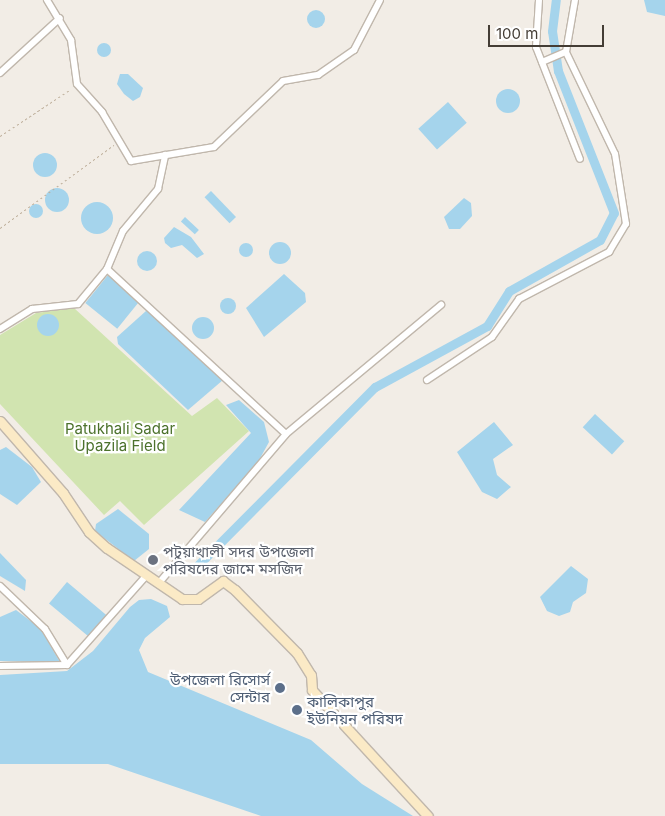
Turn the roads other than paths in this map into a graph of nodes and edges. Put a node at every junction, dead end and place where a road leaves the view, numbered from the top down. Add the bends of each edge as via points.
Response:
1 (47, 0) edge
2 (380, 0) edge
3 (539, 0) edge
4 (574, 0) edge
5 (60, 18) junction
6 (566, 52) junction
7 (542, 62) junction
8 (0, 73) edge
9 (165, 155) junction
10 (580, 159) dead end
11 (108, 269) junction
12 (441, 305) dead end
13 (0, 329) edge
14 (427, 380) dead end
15 (0, 421) edge
16 (286, 434) junction
17 (146, 576) junction
18 (158, 584) junction
19 (0, 586) edge
20 (67, 665) junction
21 (0, 666) edge
22 (428, 816) edge

1 - 5 street
2 - 9 street via 354,50 337,65 318,75 283,81 214,147
3 - 7 street via 536,47
4 - 6 street
5 - 8 street
5 - 9 street via 75,55 77,84 131,161
6 - 7 street
6 - 14 street via 615,154 626,224 609,252 519,299 492,337
7 - 10 street
9 - 11 street via 160,185 123,231
11 - 13 street via 78,304 32,309
11 - 16 street
12 - 16 street
15 - 17 street via 63,493 89,532
16 - 18 street
17 - 18 street
17 - 20 street
18 - 22 street via 189,601 220,582 227,583 297,653 311,675 312,690
19 - 20 street via 46,629
20 - 21 street

